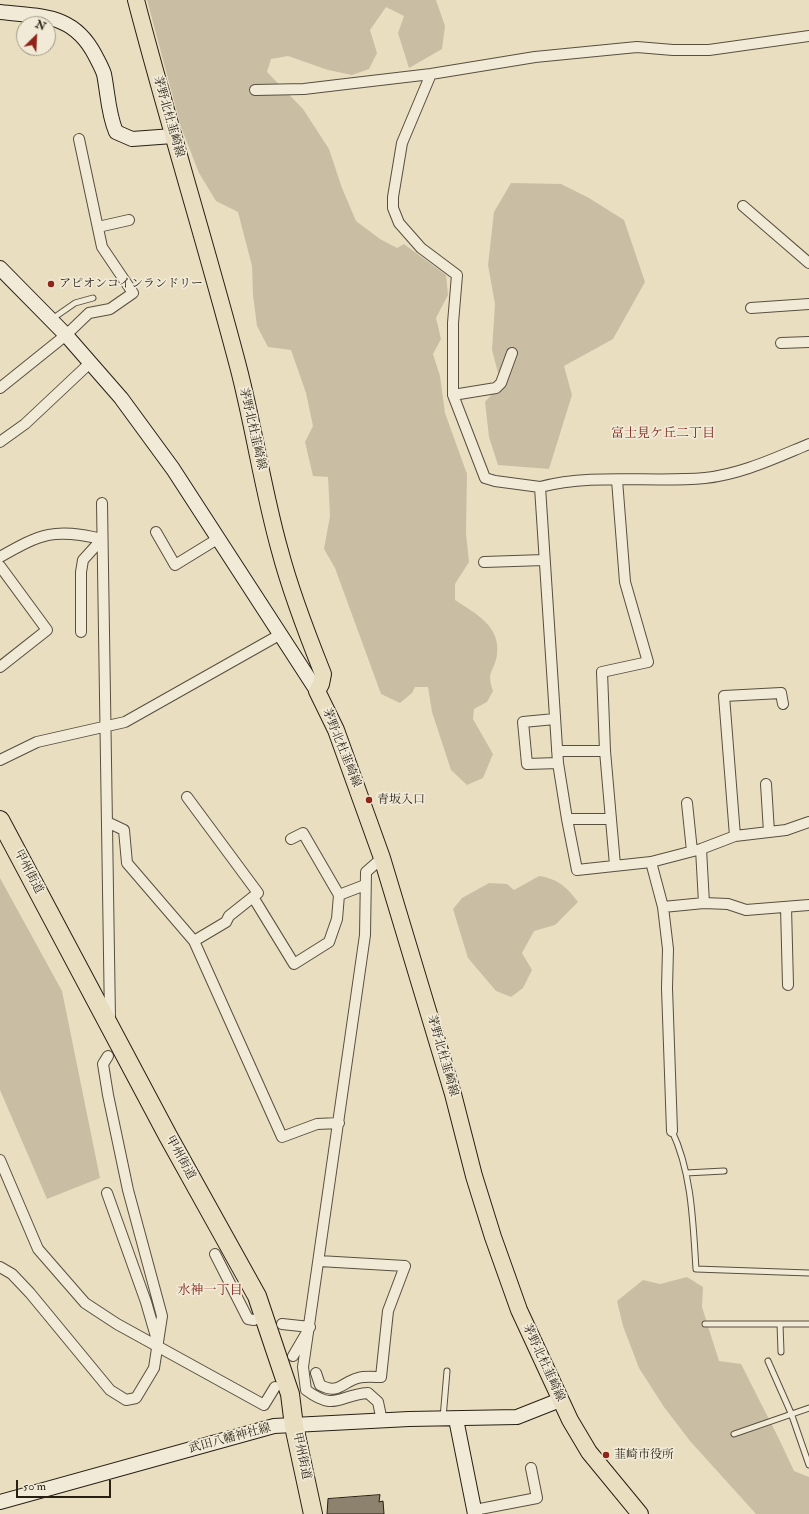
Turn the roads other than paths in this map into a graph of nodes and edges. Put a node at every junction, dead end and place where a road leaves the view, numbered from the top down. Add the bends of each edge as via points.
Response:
1 (136, 0) edge
2 (0, 12) edge
3 (809, 36) edge
4 (431, 74) junction
5 (255, 90) dead end
6 (173, 136) junction
7 (79, 138) dead end
8 (743, 206) dead end
9 (129, 220) dead end
10 (98, 227) junction
11 (809, 263) edge
12 (0, 268) edge
13 (93, 298) dead end
14 (809, 304) edge
15 (751, 308) dead end
16 (51, 320) junction
17 (66, 335) junction
18 (809, 342) edge
19 (782, 343) dead end
20 (512, 353) dead end
21 (91, 362) junction
22 (0, 388) edge
23 (453, 395) junction
24 (0, 442) edge
25 (809, 444) edge
26 (617, 480) junction
27 (540, 487) junction
28 (102, 503) dead end
29 (156, 532) dead end
30 (219, 538) junction
31 (102, 539) junction
32 (0, 557) edge
33 (544, 560) junction
34 (484, 562) dead end
35 (0, 566) edge
36 (81, 632) dead end
37 (281, 634) junction
38 (0, 667) edge
39 (316, 691) junction
40 (783, 704) dead end
41 (555, 719) junction
42 (105, 726) junction
43 (557, 751) junction
44 (605, 751) junction
45 (0, 760) edge
46 (558, 763) junction
47 (766, 784) dead end
48 (187, 797) dead end
49 (687, 802) dead end
50 (567, 819) junction
51 (610, 819) junction
52 (0, 820) edge
53 (107, 822) junction
54 (809, 822) edge
55 (769, 832) junction
56 (735, 836) junction
57 (291, 839) dead end
58 (697, 850) junction
59 (382, 858) junction
60 (651, 862) junction
61 (615, 865) junction
62 (366, 885) junction
63 (339, 895) junction
64 (253, 897) junction
65 (704, 903) junction
66 (809, 905) edge
67 (662, 907) junction
68 (786, 907) junction
69 (194, 941) junction
70 (788, 985) dead end
71 (110, 1025) junction
72 (108, 1056) dead end
73 (339, 1123) junction
74 (672, 1131) joint
75 (0, 1160) edge
76 (724, 1171) dead end
77 (686, 1173) junction
78 (108, 1193) dead end
79 (216, 1254) dead end
80 (319, 1261) junction
81 (0, 1267) edge
82 (809, 1273) edge
83 (254, 1320) dead end
84 (282, 1324) dead end
85 (705, 1324) dead end
86 (780, 1324) junction
87 (809, 1324) edge
88 (310, 1328) junction
89 (158, 1346) junction
90 (781, 1352) dead end
91 (293, 1356) dead end
92 (768, 1360) dead end
93 (447, 1371) dead end
94 (316, 1373) dead end
95 (275, 1387) dead end
96 (340, 1388) junction
97 (344, 1398) junction
98 (560, 1400) junction
99 (809, 1408) edge
100 (791, 1413) junction
101 (450, 1419) junction
102 (382, 1421) junction
103 (294, 1426) junction
104 (734, 1434) dead end
105 (809, 1465) edge
106 (531, 1468) dead end
107 (0, 1502) edge
108 (475, 1512) edge
109 (313, 1514) edge
110 (640, 1514) edge

1 - 6 main road, 茅野北杜韮崎線
2 - 6 street via 47,17 65,22 87,40 104,73 110,119 116,132 132,139
3 - 4 street via 710,50 637,47 535,57
4 - 5 street via 304,89
4 - 23 street via 402,143 393,208 399,223 421,248 457,275 453,323
6 - 39 main road, 茅野北杜韮崎線 via 212,266 239,370 280,551 323,674
7 - 10 street
8 - 11 street
9 - 10 street
10 - 17 street via 102,247 133,293 110,309 89,313
12 - 16 street
13 - 16 lane via 75,302
14 - 15 street
16 - 17 street
17 - 21 street
17 - 22 street
18 - 19 street
20 - 23 street via 501,383 496,388
21 - 24 street via 26,424
21 - 30 street via 173,469
23 - 27 street via 485,478
25 - 26 street via 739,472 704,478
26 - 27 street via 569,481
26 - 44 street via 625,582 648,662 602,672
27 - 33 street
28 - 31 street
29 - 30 street via 175,565
30 - 37 street
31 - 32 street via 78,533 52,533 24,543
31 - 36 street via 83,560
31 - 42 street
33 - 34 street
33 - 41 street
35 - 38 street via 47,630
37 - 39 street
37 - 42 street via 125,722
39 - 59 main road, 茅野北杜韮崎線 via 336,730
40 - 56 street via 782,693 724,696
41 - 43 street
41 - 46 street via 523,722 527,764
42 - 45 street via 37,742
42 - 53 street
43 - 44 street
43 - 46 street
44 - 51 street
46 - 50 street
47 - 55 street
48 - 64 street via 258,893
49 - 58 street
50 - 51 street
50 - 61 street via 577,870
51 - 61 street
52 - 71 highway, 甲州街道
53 - 69 street via 124,830 127,863
53 - 71 street
54 - 55 street via 786,830
55 - 56 street
56 - 58 street
57 - 63 street via 304,833
58 - 60 street
58 - 65 street
59 - 62 street via 366,872
59 - 98 main road, 茅野北杜韮崎線 via 428,1006 493,1237 518,1310
60 - 61 street
60 - 67 street
62 - 63 street
62 - 73 street via 366,935
63 - 64 street via 337,919 329,942 294,964
64 - 69 street via 229,916 226,922
65 - 67 street
65 - 68 street via 728,904 746,910
66 - 68 street
67 - 74 street via 668,949
68 - 70 street
69 - 73 street via 282,1136 317,1124
71 - 103 highway, 甲州街道 via 257,1296 290,1394
72 - 89 street via 103,1064 108,1095 128,1190 162,1316
73 - 80 street
74 - 77 lane via 680,1147
75 - 89 street via 38,1249 85,1303
76 - 77 lane
77 - 82 lane via 693,1221 696,1270
78 - 89 street via 146,1302
79 - 83 street via 248,1319
80 - 88 street
80 - 96 street via 405,1266 388,1311 381,1377 359,1378
81 - 89 street via 12,1274 30,1293 110,1390 126,1400 136,1398 144,1386 154,1368
84 - 88 street
85 - 86 lane
86 - 87 lane
86 - 90 lane
88 - 91 street
88 - 97 street via 303,1367 306,1390 320,1400 335,1402
89 - 95 street via 264,1405
92 - 100 lane
93 - 101 lane
94 - 96 street via 320,1385 329,1390
96 - 97 street
97 - 102 street via 368,1393 378,1402
98 - 101 street, 武田八幡神社線 via 517,1417
98 - 110 main road, 茅野北杜韮崎線 via 589,1452
99 - 100 lane
100 - 104 lane
100 - 105 lane
101 - 102 street, 武田八幡神社線
101 - 108 street
102 - 103 street, 武田八幡神社線
103 - 107 street, 武田八幡神社線 via 274,1426
103 - 109 highway, 甲州街道
106 - 108 street via 537,1498

